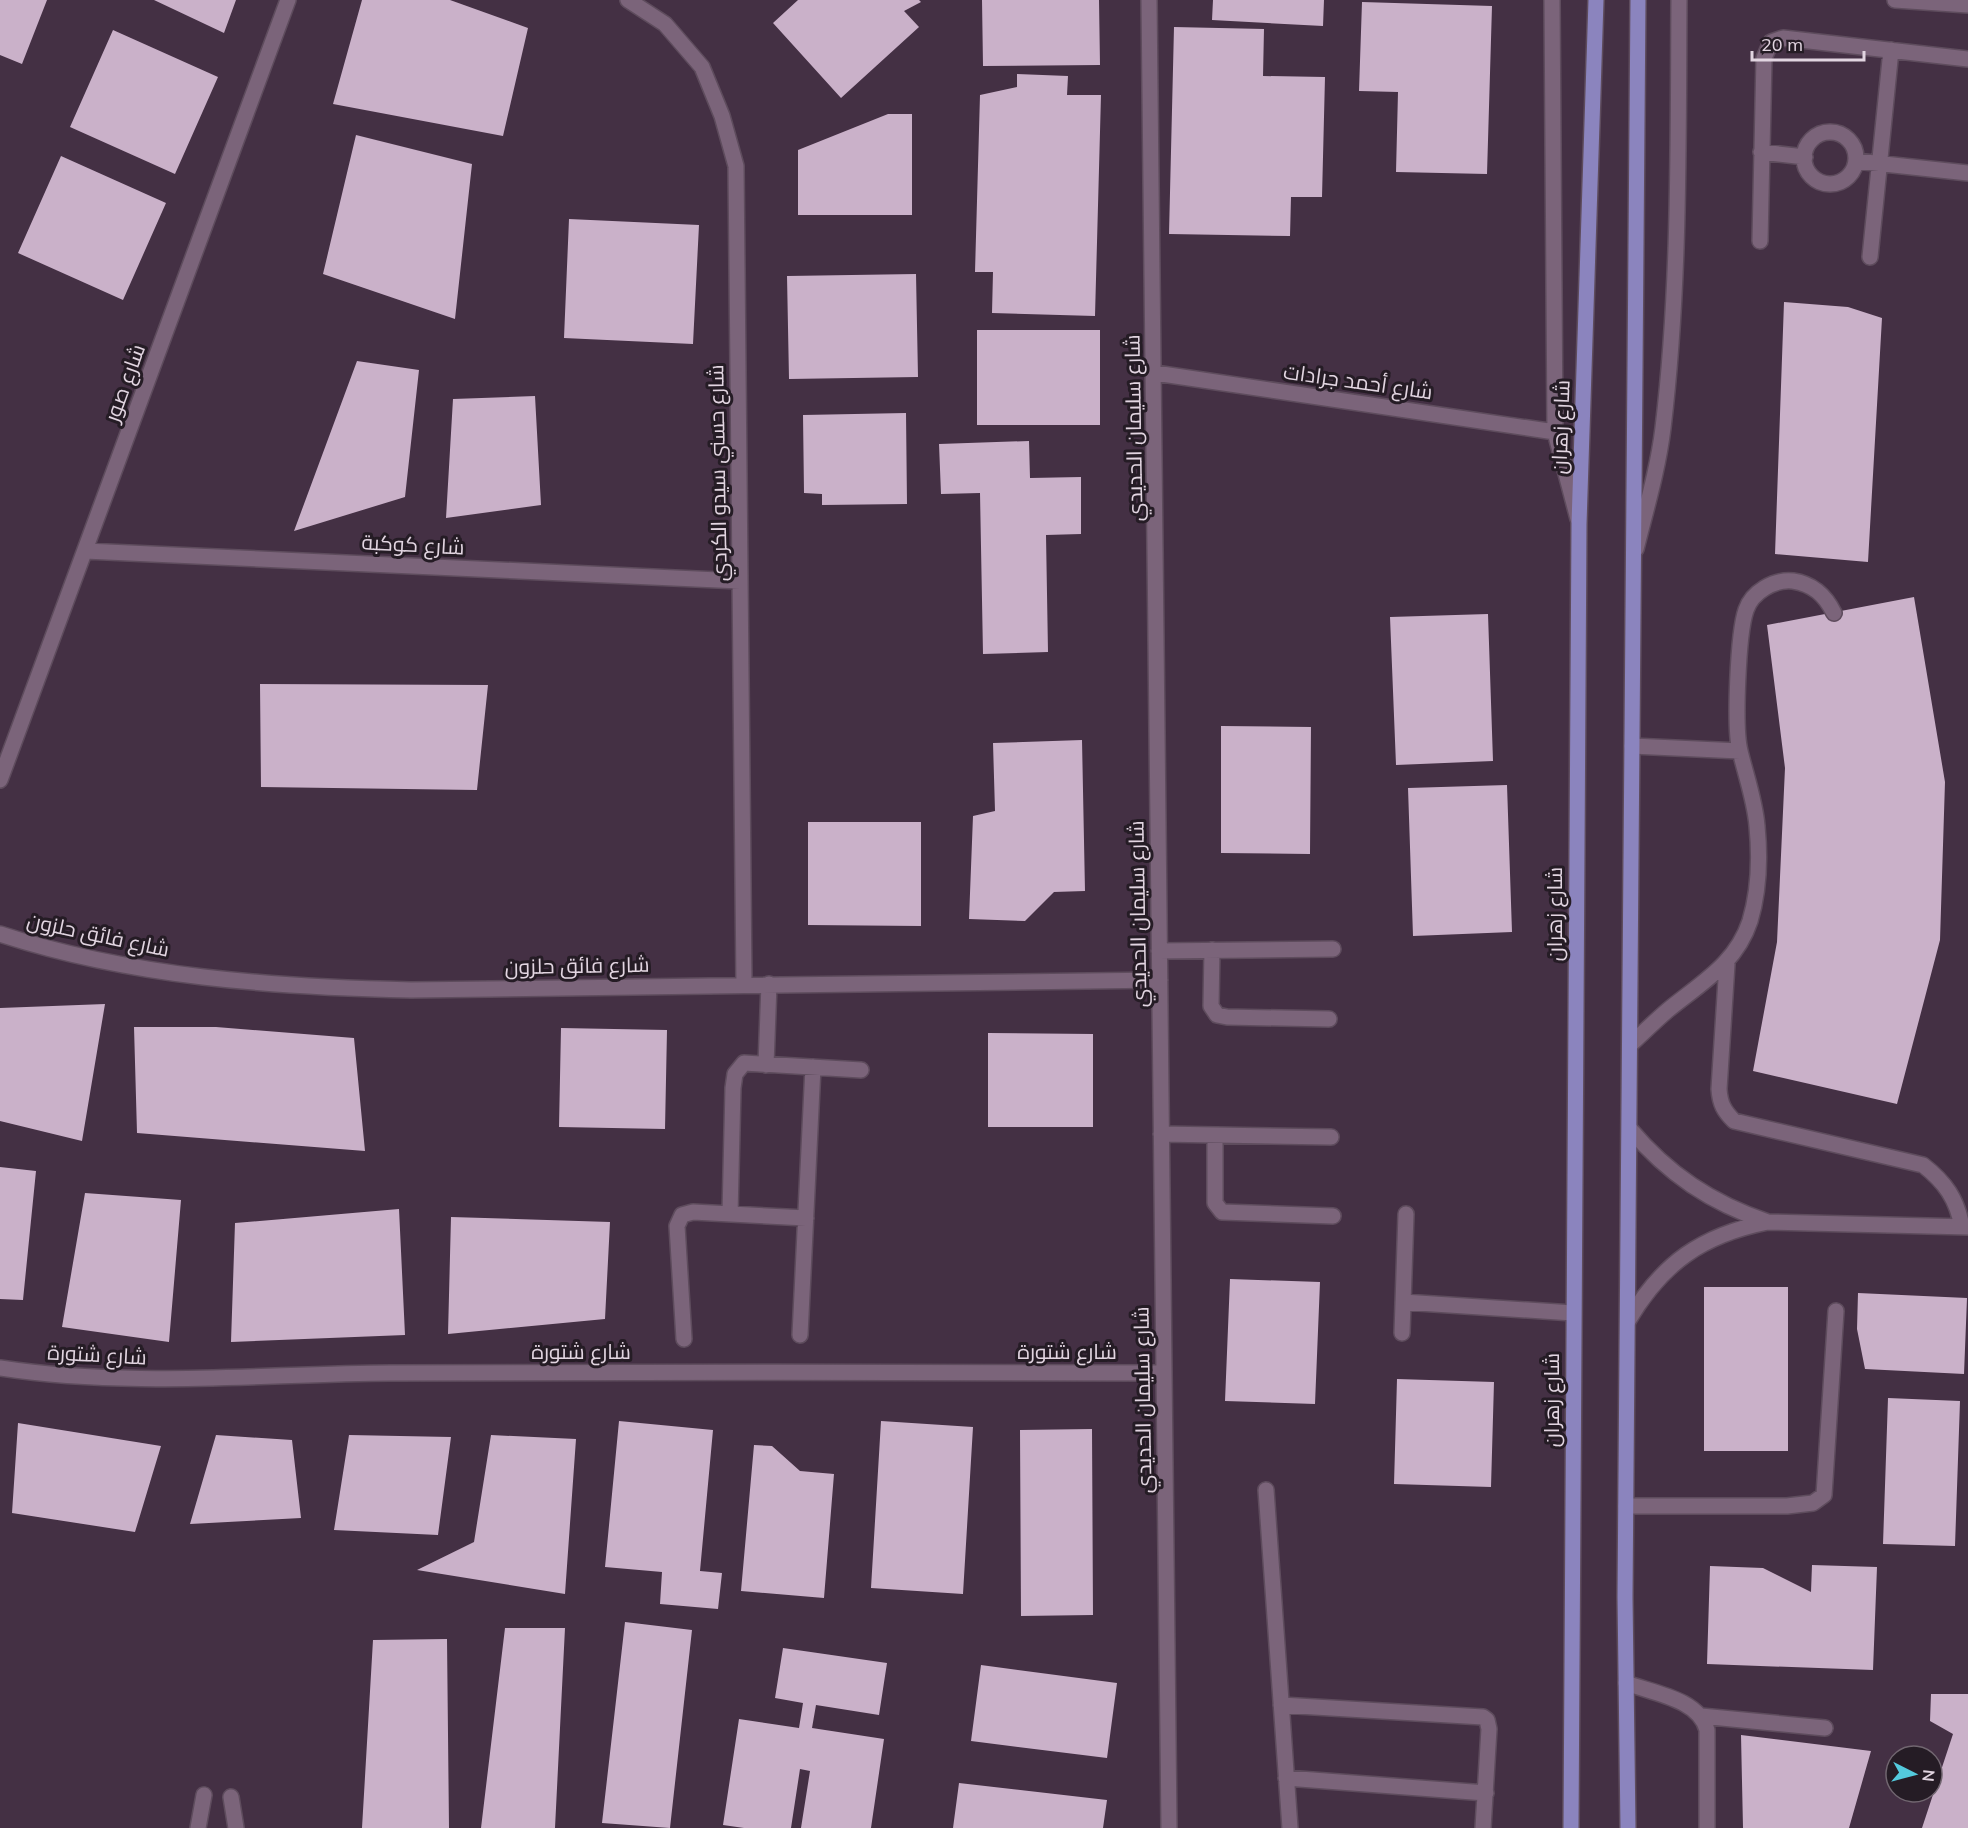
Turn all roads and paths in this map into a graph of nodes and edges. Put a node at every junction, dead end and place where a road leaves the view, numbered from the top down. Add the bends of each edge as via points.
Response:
1 (288, 0) edge
2 (628, 0) edge
3 (1149, 0) edge
4 (1552, 0) edge
5 (1596, 0) edge
6 (1638, 0) edge
7 (1679, 0) edge
8 (1894, 0) edge
9 (1968, 5) edge
10 (1891, 50) junction
11 (1968, 59) edge
12 (1761, 152) junction
13 (1805, 157) junction
14 (1856, 161) junction
15 (1879, 164) junction
16 (1968, 173) edge
17 (1760, 241) dead end
18 (1870, 257) dead end
19 (1155, 373) junction
20 (1555, 432) junction
21 (1579, 524) junction
22 (85, 551) junction
23 (1633, 563) junction
24 (740, 581) junction
25 (1834, 613) dead end
26 (1632, 746) junction
27 (1740, 751) junction
28 (0, 780) edge
29 (0, 934) edge
30 (1333, 949) dead end
31 (1212, 950) junction
32 (1159, 951) junction
33 (1727, 964) junction
34 (1160, 980) junction
35 (769, 984) junction
36 (744, 985) junction
37 (1329, 1019) dead end
38 (1631, 1044) junction
39 (766, 1065) junction
40 (813, 1068) junction
41 (861, 1070) dead end
42 (1629, 1129) junction
43 (1161, 1134) junction
44 (1215, 1135) junction
45 (1331, 1137) dead end
46 (730, 1214) junction
47 (1406, 1214) dead end
48 (1333, 1216) dead end
49 (806, 1218) junction
50 (1768, 1222) junction
51 (1965, 1227) edge
52 (1403, 1302) junction
53 (1836, 1311) dead end
54 (1573, 1313) junction
55 (1628, 1321) junction
56 (1402, 1333) dead end
57 (800, 1335) dead end
58 (684, 1339) dead end
59 (0, 1368) edge
60 (1164, 1373) junction
61 (1266, 1490) dead end
62 (1626, 1506) junction
63 (1626, 1683) junction
64 (1281, 1705) junction
65 (1701, 1716) junction
66 (1825, 1728) dead end
67 (1286, 1778) junction
68 (1485, 1793) junction
69 (204, 1795) dead end
70 (231, 1797) dead end
71 (198, 1828) edge
72 (236, 1828) edge
73 (1169, 1828) edge
74 (1290, 1828) edge
75 (1483, 1828) edge
76 (1571, 1828) edge
77 (1628, 1828) edge
78 (1707, 1828) edge

1 - 22 street, شارع صور
2 - 24 street, شارع حسني سيدو الكردي via 665,24 702,67 736,165
3 - 19 street, شارع سليمان الحديدي
4 - 20 street
5 - 21 main road, شارع زهران
6 - 23 main road
7 - 23 street via 1677,234 1668,359 1662,430
8 - 9 street
10 - 11 street
10 - 12 street via 1783,38 1771,42 1764,58
10 - 15 street
12 - 13 street
12 - 17 street
13 - 14 street via 1811,175 1828,183 1847,178
13 - 14 street via 1808,145 1827,132 1839,133 1849,140
14 - 15 street
15 - 16 street
15 - 18 street
19 - 20 street, شارع أحمد جرادات
19 - 32 street, شارع سليمان الحديدي
20 - 21 street
21 - 54 main road, شارع زهران
22 - 24 street, شارع كوكبة
22 - 28 street, شارع صور
23 - 26 main road
24 - 36 street, شارع حسني سيدو الكردي
25 - 27 street via 1827,599 1802,583 1772,584 1751,599 1745,611 1738,688
26 - 27 street
26 - 38 main road
27 - 33 street via 1757,823 1759,856 1750,921
29 - 36 street, شارع فائق حلزون via 176,973 310,987 411,990
30 - 31 street
31 - 32 street
31 - 37 street via 1211,1006 1217,1015
32 - 34 street, شارع سليمان الحديدي
33 - 38 street
33 - 51 street via 1719,1089 1725,1113 1734,1121 1923,1165 1946,1185
34 - 35 street, شارع فائق حلزون
34 - 43 street, شارع سليمان الحديدي
35 - 36 street, شارع فائق حلزون
35 - 39 street
38 - 42 main road
39 - 40 street
39 - 46 street via 744,1064 735,1074
40 - 41 street
40 - 49 street
42 - 50 street via 1691,1187
42 - 55 main road
43 - 44 street
43 - 60 street, شارع سليمان الحديدي
44 - 45 street
44 - 48 street via 1215,1203 1222,1212
46 - 49 street
46 - 58 street via 688,1213 679,1220
47 - 52 street
49 - 57 street
50 - 51 street
50 - 55 street via 1738,1228 1685,1254 1662,1273
52 - 54 street
52 - 56 street
53 - 62 street via 1824,1495 1814,1503 1787,1506
54 - 76 main road, شارع زهران
55 - 62 main road
59 - 60 street, شارع شتورة via 124,1380 389,1373
60 - 73 street, شارع سليمان الحديدي
61 - 64 street
62 - 63 main road
63 - 65 street via 1687,1706
63 - 77 main road
64 - 67 street
64 - 68 street via 1483,1717 1489,1729
65 - 66 street
65 - 78 street via 1707,1730
67 - 68 street
67 - 74 street
68 - 75 street
69 - 71 street
70 - 72 street

